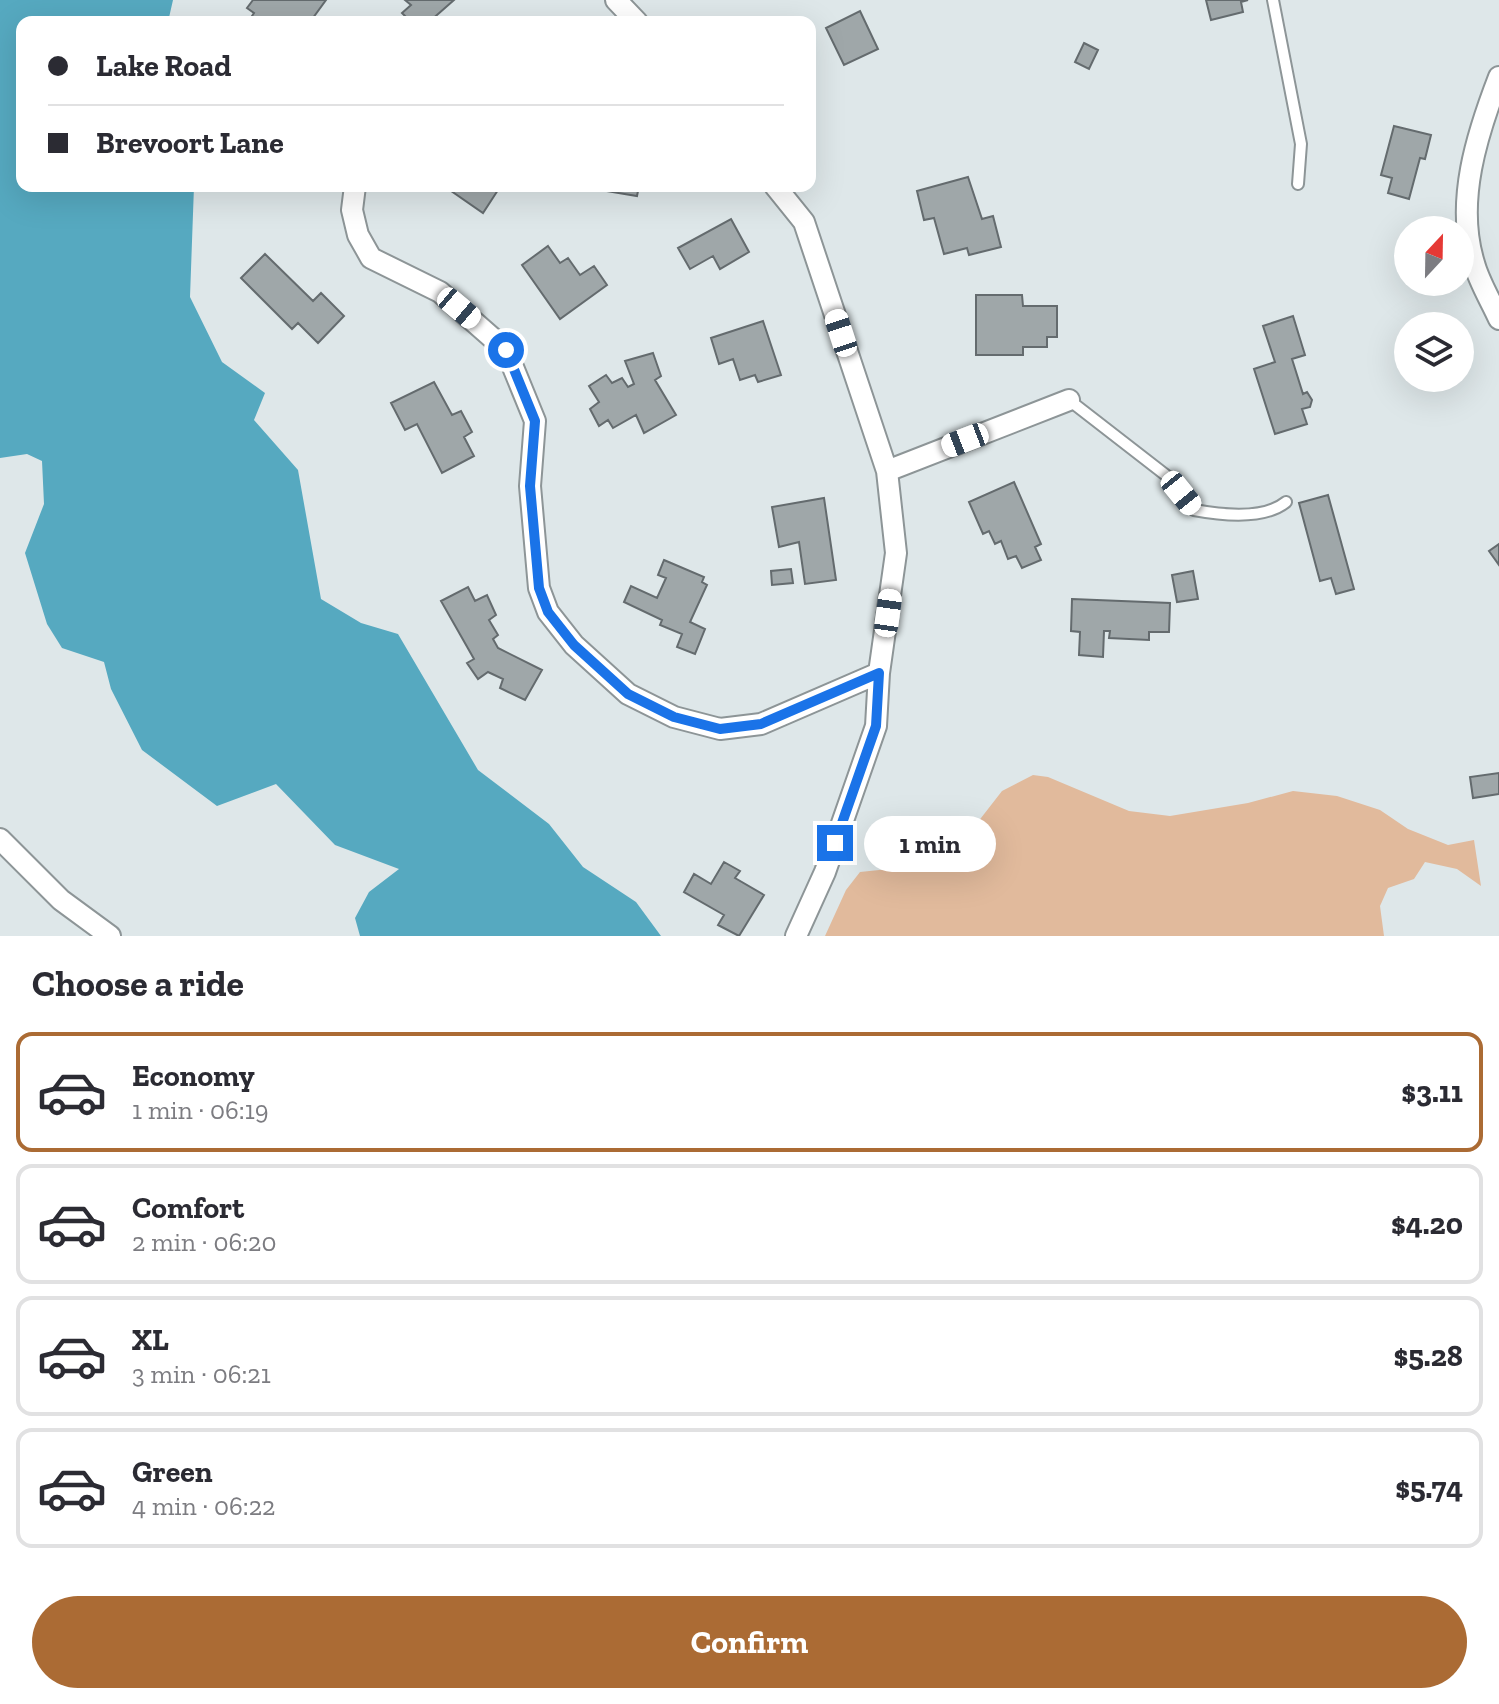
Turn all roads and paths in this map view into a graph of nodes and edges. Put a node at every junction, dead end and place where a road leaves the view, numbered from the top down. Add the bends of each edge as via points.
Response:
1 (616, 0) edge
2 (1273, 0) edge
3 (631, 16) edge
4 (1499, 77) edge
5 (1298, 184) dead end
6 (354, 192) edge
7 (780, 192) edge
8 (1499, 319) edge
9 (1069, 400) joint
10 (887, 471) junction
11 (1286, 502) dead end
12 (879, 673) junction
13 (0, 839) edge
14 (110, 936) edge
15 (796, 936) edge

1 - 3 street
2 - 5 lane via 1301,144
4 - 8 street via 1482,121 1466,196 1473,262
6 - 12 street via 358,235 371,258 440,292 506,350 535,421 530,486 539,588 548,612 574,645 628,694 674,717 720,729 761,724
7 - 10 street via 804,222
9 - 10 street
9 - 11 lane via 1167,476 1194,510 1274,512
10 - 12 street via 896,553
12 - 15 street via 876,726 825,872
13 - 14 street via 61,900

